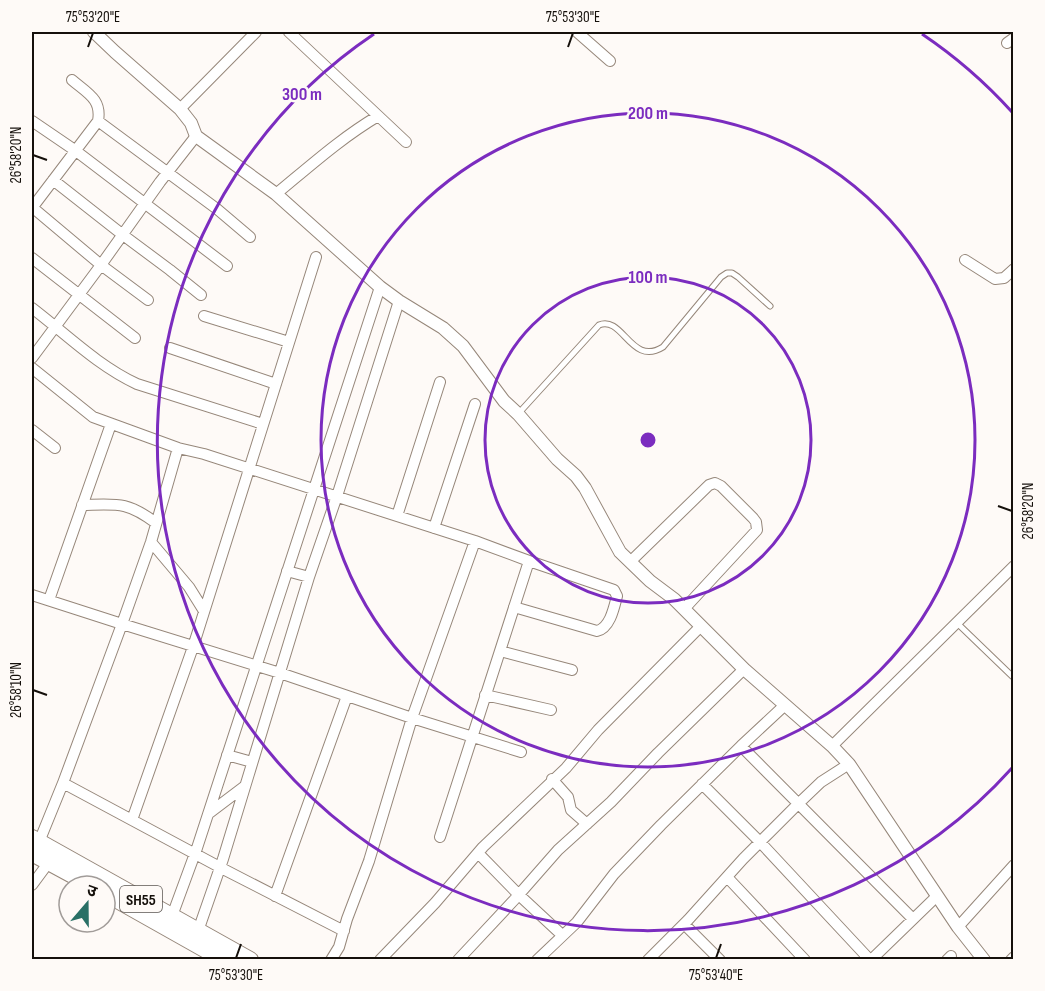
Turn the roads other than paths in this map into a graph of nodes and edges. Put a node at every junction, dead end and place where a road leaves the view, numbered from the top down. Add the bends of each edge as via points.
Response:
1 (94, 32) edge
2 (256, 32) edge
3 (289, 32) edge
4 (577, 32) edge
5 (610, 61) dead end
6 (72, 80) dead end
7 (180, 109) junction
8 (99, 114) junction
9 (378, 116) junction
10 (32, 121) edge
11 (196, 136) junction
12 (406, 142) dead end
13 (76, 151) junction
14 (168, 171) junction
15 (53, 180) junction
16 (276, 194) junction
17 (145, 204) junction
18 (32, 207) edge
19 (123, 235) junction
20 (250, 237) dead end
21 (316, 257) dead end
22 (32, 258) edge
23 (965, 260) dead end
24 (101, 265) junction
25 (226, 266) dead end
26 (1014, 269) edge
27 (380, 287) junction
28 (79, 294) junction
29 (201, 295) dead end
30 (148, 300) dead end
31 (399, 301) junction
32 (770, 306) dead end
33 (32, 308) edge
34 (204, 316) dead end
35 (55, 326) junction
36 (135, 338) dead end
37 (289, 342) junction
38 (170, 348) dead end
39 (32, 358) edge
40 (32, 368) edge
41 (440, 382) dead end
42 (276, 384) junction
43 (475, 404) dead end
44 (518, 414) junction
45 (111, 424) junction
46 (263, 424) junction
47 (32, 430) edge
48 (55, 448) dead end
49 (178, 448) junction
50 (249, 469) junction
51 (314, 489) junction
52 (337, 497) junction
53 (82, 505) junction
54 (397, 516) junction
55 (156, 523) junction
56 (434, 528) junction
57 (475, 541) junction
58 (151, 542) junction
59 (530, 561) junction
60 (630, 562) junction
61 (1014, 566) edge
62 (287, 571) junction
63 (309, 577) junction
64 (32, 595) edge
65 (49, 600) junction
66 (514, 607) junction
67 (684, 609) junction
68 (204, 611) junction
69 (957, 623) junction
70 (122, 624) junction
71 (700, 627) junction
72 (193, 647) junction
73 (500, 651) junction
74 (256, 667) junction
75 (744, 669) junction
76 (572, 670) dead end
77 (280, 673) junction
78 (1012, 676) dead end
79 (485, 695) junction
80 (347, 696) junction
81 (785, 705) junction
82 (551, 710) dead end
83 (412, 718) junction
84 (472, 736) junction
85 (741, 746) junction
86 (832, 746) junction
87 (521, 752) dead end
88 (227, 754) junction
89 (252, 762) junction
90 (849, 764) junction
91 (552, 779) junction
92 (63, 783) junction
93 (702, 784) junction
94 (245, 786) junction
95 (798, 804) junction
96 (208, 814) junction
97 (132, 820) junction
98 (587, 824) junction
99 (440, 837) dead end
100 (760, 842) junction
101 (34, 845) edge
102 (478, 853) junction
103 (195, 854) junction
104 (49, 862) junction
105 (1014, 865) edge
106 (220, 867) junction
107 (71, 874) edge
108 (727, 877) junction
109 (32, 885) edge
110 (519, 895) junction
111 (275, 896) junction
112 (937, 896) junction
113 (117, 898) edge
114 (912, 918) junction
115 (684, 924) junction
116 (184, 926) junction
117 (958, 927) junction
118 (344, 931) junction
119 (562, 935) junction
120 (217, 958) edge
121 (537, 959) edge
122 (250, 960) edge
123 (331, 960) edge
124 (380, 960) edge
125 (458, 960) edge
126 (648, 960) edge
127 (720, 960) edge
128 (805, 960) edge
129 (871, 960) edge
130 (984, 960) edge

1 - 7 street
2 - 7 street
3 - 9 street
4 - 5 street
6 - 8 street via 95,101
7 - 11 street
8 - 13 street
8 - 14 street
9 - 12 street
9 - 16 street via 341,140
10 - 13 street
11 - 14 street
11 - 16 street
13 - 15 street
13 - 17 street
14 - 17 street
14 - 20 street
15 - 18 street
15 - 19 street
16 - 27 street
17 - 19 street
17 - 25 street
18 - 24 street
19 - 24 street
19 - 29 street
21 - 37 street
22 - 28 street
23 - 26 street via 995,279 1004,278
24 - 28 street
24 - 30 street
27 - 31 street
27 - 51 street
28 - 35 street
28 - 36 street
31 - 44 street via 457,340
31 - 52 street
32 - 44 lane via 738,277 727,273 655,352 636,348 614,327 602,323
33 - 35 street
34 - 37 street
35 - 39 street
35 - 46 street via 125,378
37 - 42 street
38 - 42 street
40 - 45 street via 93,417
41 - 54 street
42 - 46 street
43 - 56 street
44 - 60 street via 576,476 620,552
45 - 49 street
45 - 53 street
46 - 50 street
47 - 48 street
49 - 50 street
49 - 55 street
50 - 51 street
50 - 68 street
51 - 52 street
51 - 62 street
52 - 54 street
52 - 63 street
53 - 55 street via 121,505
53 - 65 street
54 - 56 street
55 - 58 street
56 - 57 street
57 - 59 street
57 - 83 street
58 - 68 street
58 - 70 street
59 - 66 street
59 - 66 street via 614,590 616,601 607,624 597,631
60 - 67 street
60 - 67 street via 709,485 721,486 753,518 757,530
61 - 69 street
62 - 63 street
62 - 74 street
63 - 77 street
64 - 65 street
65 - 70 street
66 - 73 street
67 - 71 street
68 - 72 street
69 - 78 lane
69 - 86 street
70 - 72 street
70 - 92 street
71 - 75 street
71 - 91 street
72 - 74 street
72 - 97 street
73 - 76 street
73 - 79 street
74 - 77 street
74 - 88 street
75 - 81 street
75 - 98 street
77 - 80 street
77 - 89 street
79 - 82 street
79 - 84 street
80 - 83 street
80 - 111 street
81 - 85 street
81 - 86 street
83 - 84 street
83 - 118 street
84 - 87 street
84 - 99 street
85 - 93 street
85 - 95 street
86 - 90 street
88 - 89 street
88 - 96 street
89 - 94 street
90 - 95 street via 821,782
90 - 112 street
91 - 98 street via 568,797 571,810
91 - 102 street
92 - 97 street
92 - 101 street
93 - 100 street
93 - 119 street via 614,874
94 - 96 street
94 - 106 street
95 - 100 street
95 - 114 street
96 - 103 street
97 - 103 street
98 - 110 street
100 - 108 street
100 - 129 street
101 - 104 main road
101 - 116 main road, SH55
102 - 110 street
102 - 124 street
103 - 106 street
103 - 116 street
104 - 107 main road
104 - 109 street
105 - 117 street
106 - 111 street
106 - 116 street
108 - 115 street
108 - 128 street
110 - 119 street
110 - 125 street
111 - 118 street
112 - 114 street
112 - 117 street
113 - 116 main road, SH55
114 - 129 street
115 - 126 street
115 - 127 street
116 - 120 main road, SH55
116 - 122 main road, SH55
117 - 130 street
118 - 123 street
119 - 121 street

